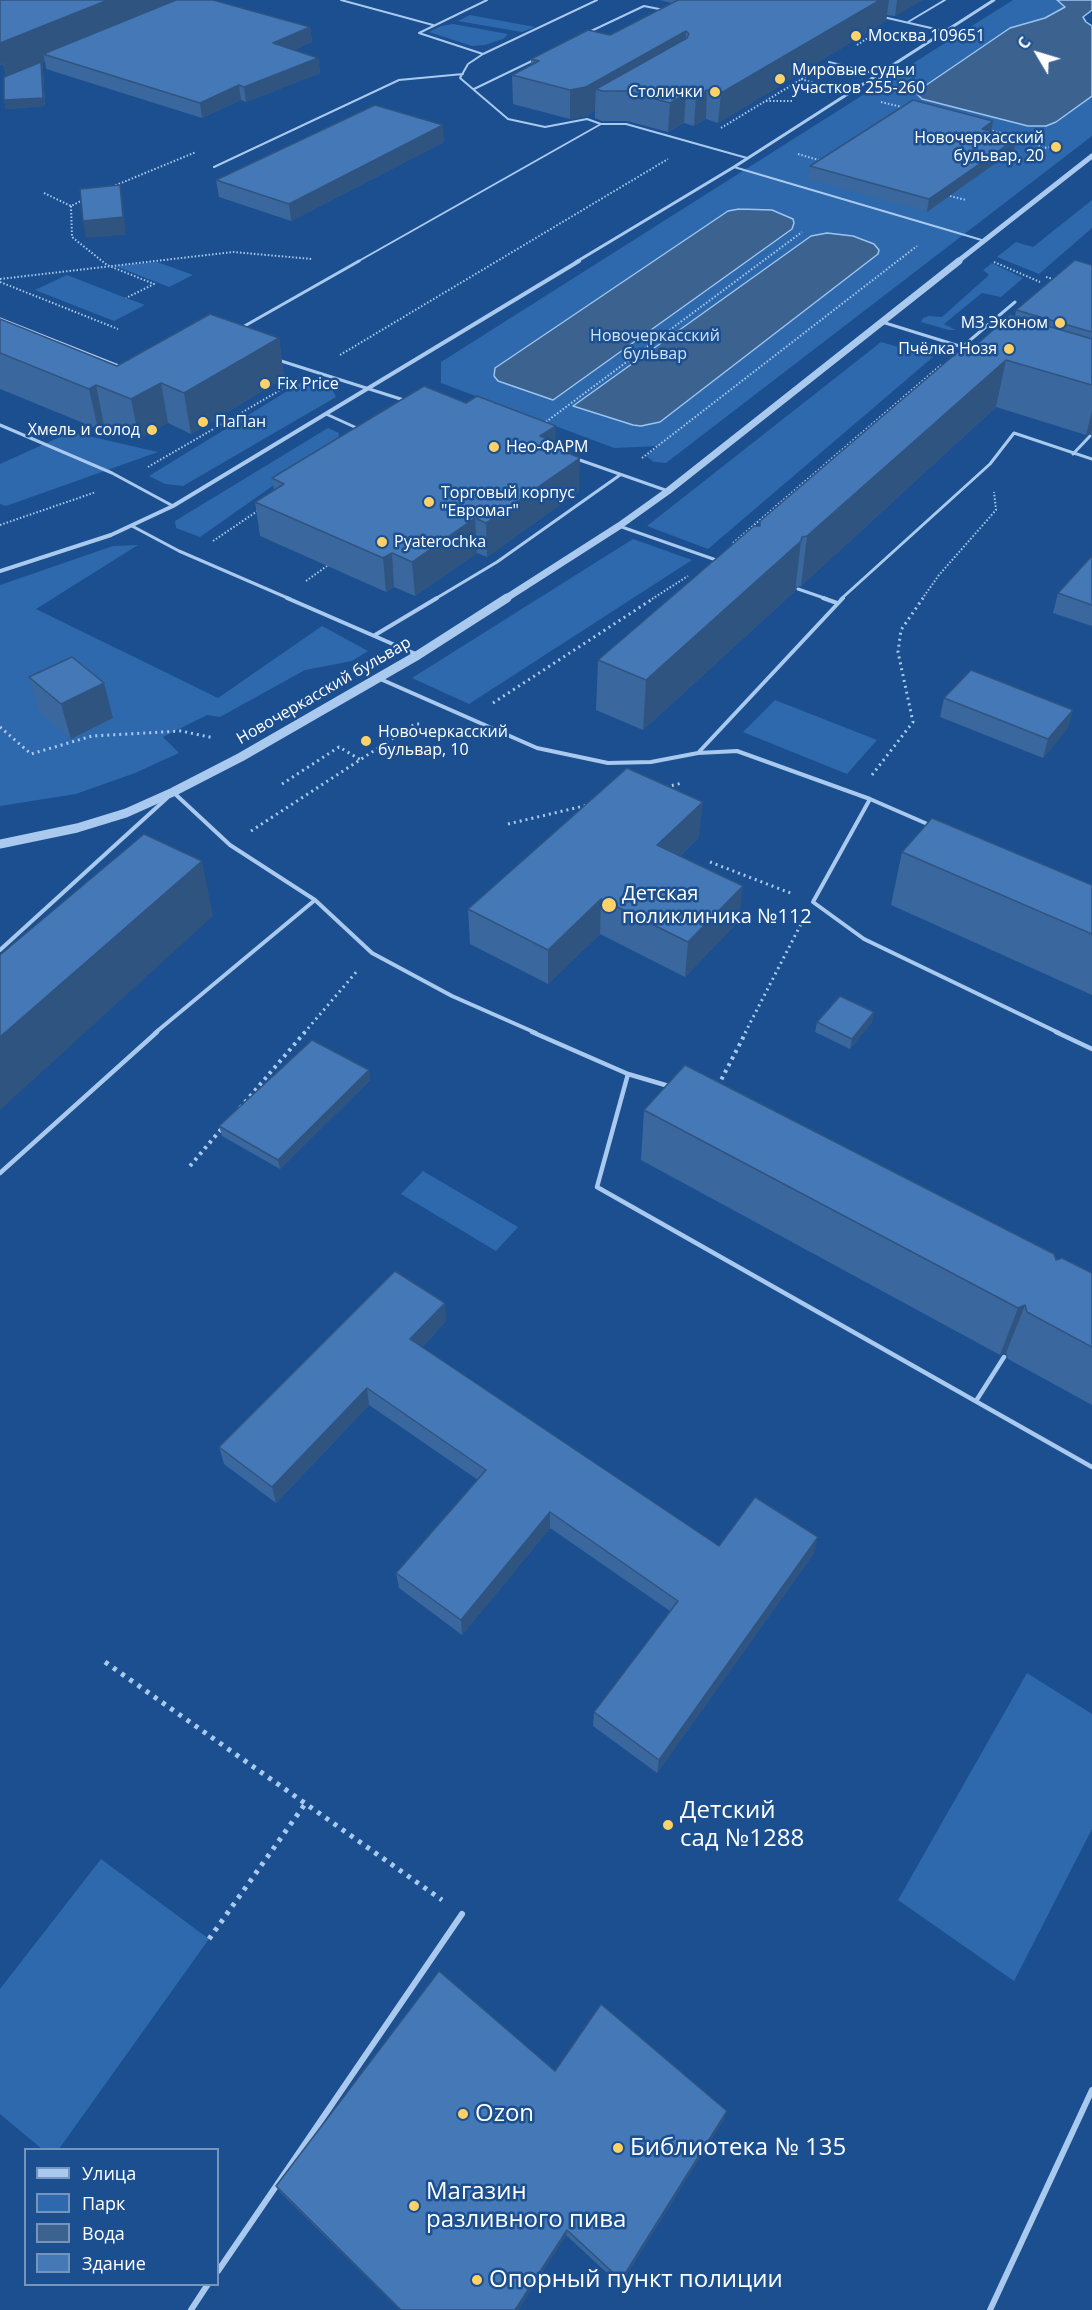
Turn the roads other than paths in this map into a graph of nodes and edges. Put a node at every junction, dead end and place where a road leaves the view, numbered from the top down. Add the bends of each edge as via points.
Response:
1 (342, 0) edge
2 (486, 0) edge
3 (597, 0) edge
4 (945, 0) edge
5 (994, 0) edge
6 (674, 12) edge
7 (876, 16) edge
8 (908, 22) junction
9 (433, 25) junction
10 (944, 31) junction
11 (588, 33) edge
12 (483, 54) junction
13 (537, 58) edge
14 (829, 62) edge
15 (463, 74) junction
16 (877, 74) junction
17 (474, 89) junction
18 (597, 113) edge
19 (587, 119) junction
20 (601, 124) junction
21 (1092, 156) edge
22 (747, 158) junction
23 (214, 167) dead end
24 (734, 167) junction
25 (985, 241) junction
26 (1015, 302) dead end
27 (0, 319) edge
28 (880, 322) junction
29 (231, 333) edge
30 (962, 347) junction
31 (974, 351) edge
32 (271, 357) edge
33 (126, 368) edge
34 (368, 389) junction
35 (414, 403) edge
36 (326, 414) junction
37 (0, 425) edge
38 (362, 430) edge
39 (1089, 436) edge
40 (1073, 453) junction
41 (566, 455) edge
42 (1092, 459) edge
43 (620, 475) junction
44 (668, 491) junction
45 (173, 506) junction
46 (132, 526) junction
47 (619, 526) junction
48 (724, 562) edge
49 (0, 572) edge
50 (798, 589) edge
51 (837, 603) junction
52 (375, 635) junction
53 (418, 655) junction
54 (378, 678) junction
55 (698, 753) junction
56 (173, 792) junction
57 (870, 799) junction
58 (933, 826) edge
59 (0, 844) edge
60 (315, 900) junction
61 (0, 950) edge
62 (1092, 1049) edge
63 (628, 1074) junction
64 (712, 1098) edge
65 (0, 1173) edge
66 (1004, 1357) dead end
67 (976, 1401) junction
68 (1092, 1467) edge
69 (462, 1914) road end
70 (1092, 2090) edge
71 (219, 2270) edge
72 (207, 2286) edge
73 (191, 2310) edge
74 (990, 2310) edge

1 - 9 lane
2 - 9 lane
3 - 12 lane
4 - 8 lane
5 - 10 street
6 - 11 lane via 644,6
7 - 8 lane
8 - 10 lane
9 - 12 lane via 419,33
10 - 16 street
12 - 15 lane via 468,64
13 - 17 lane
14 - 16 lane
15 - 17 lane via 460,78
15 - 23 lane via 399,80
16 - 22 street
17 - 19 lane via 508,119 545,128
18 - 19 lane
19 - 20 lane
20 - 22 lane via 626,124
20 - 29 lane
21 - 25 street, Новочеркасский бульвар
22 - 24 street
24 - 25 lane
24 - 34 street
25 - 28 street, Новочеркасский бульвар
26 - 30 lane
27 - 33 lane
28 - 30 lane
28 - 44 street, Новочеркасский бульвар
30 - 31 lane
32 - 34 lane
34 - 35 lane
34 - 36 street
36 - 38 lane
36 - 45 street
37 - 45 lane via 111,472
39 - 40 lane
40 - 42 lane
40 - 51 lane via 1014,433 990,464
41 - 43 lane
43 - 44 lane
43 - 52 lane via 497,562
44 - 47 street, Новочеркасский бульвар
45 - 46 street
46 - 49 street
46 - 52 lane via 190,556
47 - 48 lane
47 - 53 street, Новочеркасский бульвар
50 - 51 lane
51 - 55 lane
52 - 53 lane
53 - 54 street, Новочеркасский бульвар
54 - 55 lane via 537,748 608,763 651,762
54 - 56 street, Новочеркасский бульвар
55 - 57 lane via 736,751
56 - 59 street, Новочеркасский бульвар via 126,813 77,828
56 - 60 lane via 230,845
56 - 61 lane
57 - 58 lane
57 - 62 lane via 813,902 864,939
60 - 63 lane via 372,953 452,996
60 - 65 lane via 152,1036
63 - 64 lane
63 - 67 lane via 597,1187
66 - 67 lane
67 - 68 lane
69 - 71 lane
70 - 74 lane
72 - 73 lane

